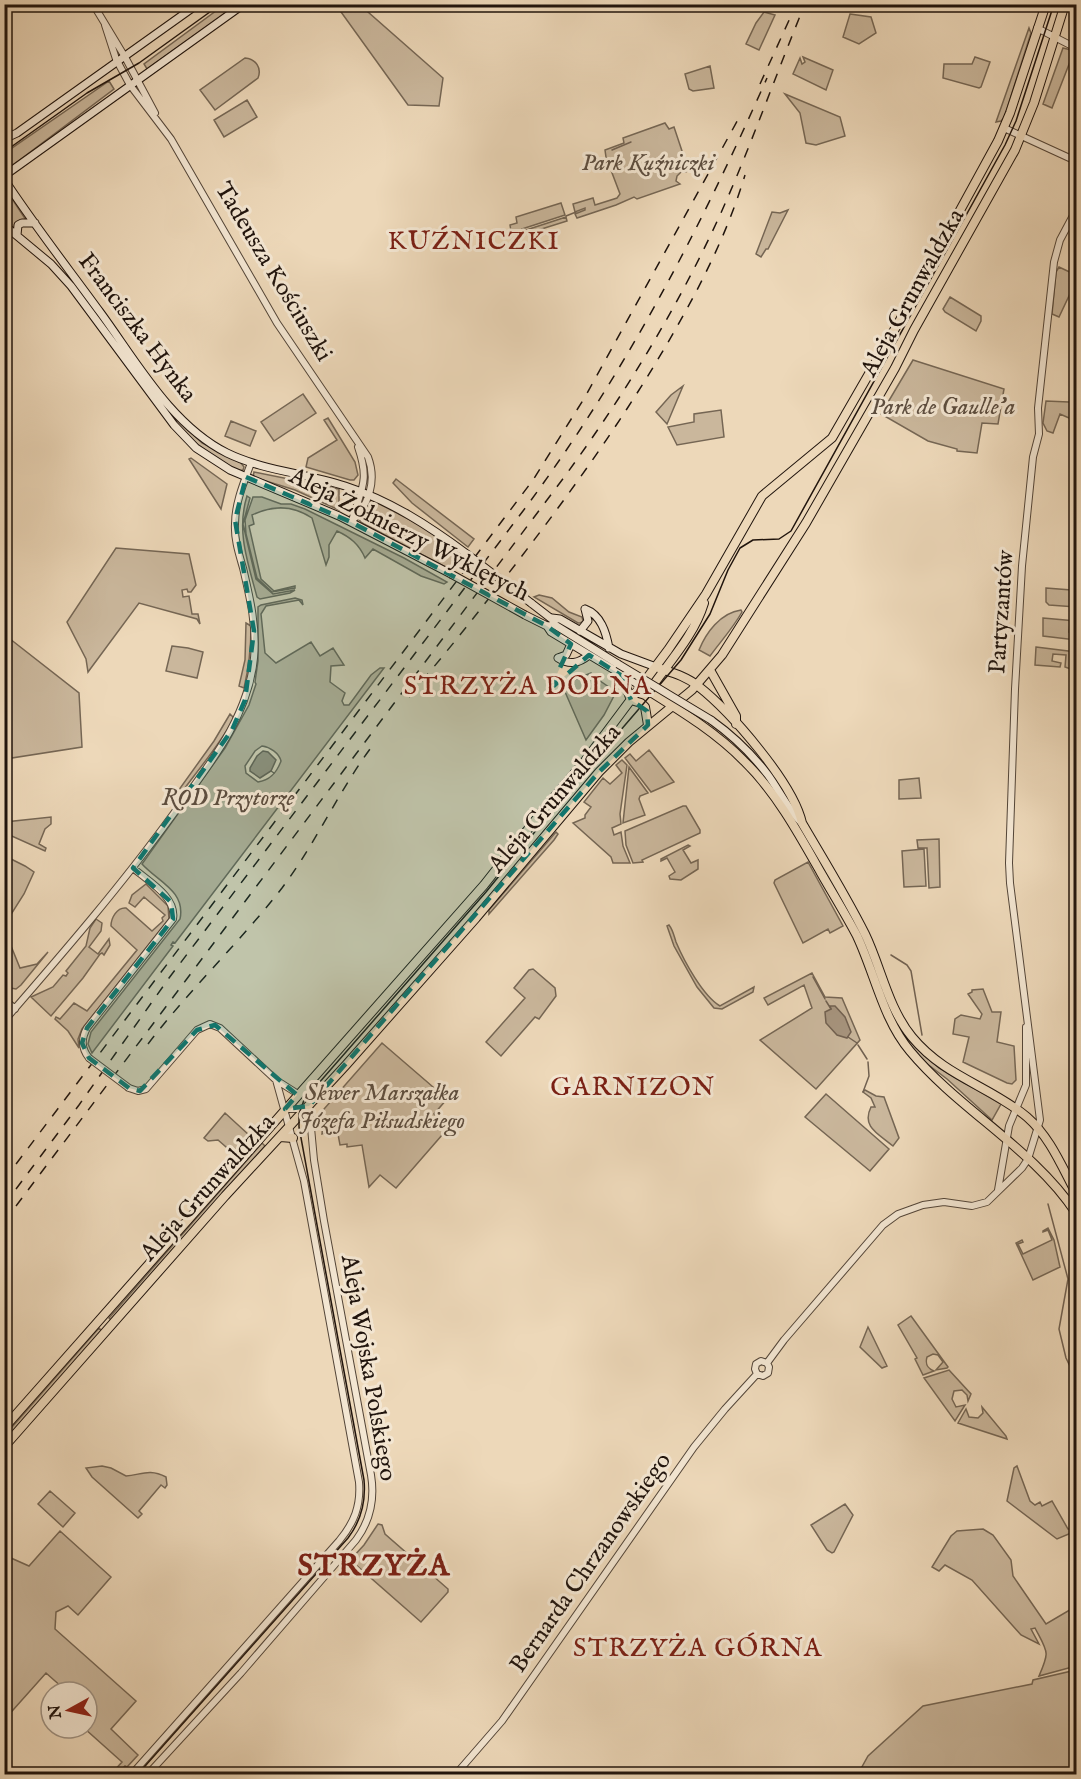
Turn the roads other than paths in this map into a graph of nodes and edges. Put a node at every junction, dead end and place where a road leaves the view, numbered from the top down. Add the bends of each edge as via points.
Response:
1 (93, 4) edge
2 (198, 4) edge
3 (244, 4) edge
4 (1046, 4) edge
5 (1065, 4) edge
6 (105, 25) junction
7 (1037, 28) junction
8 (1054, 36) junction
9 (1077, 48) edge
10 (125, 57) junction
11 (117, 62) junction
12 (137, 80) junction
13 (130, 85) junction
14 (159, 121) junction
15 (1004, 128) junction
16 (1022, 136) junction
17 (4, 139) edge
18 (1077, 161) edge
19 (4, 178) edge
20 (1077, 210) edge
21 (35, 223) junction
22 (4, 225) edge
23 (17, 235) junction
24 (250, 463) junction
25 (246, 477) junction
26 (365, 493) junction
27 (351, 522) junction
28 (706, 594) junction
29 (552, 618) junction
30 (555, 625) junction
31 (547, 626) junction
32 (580, 631) junction
33 (572, 644) junction
34 (609, 648) junction
35 (589, 655) junction
36 (656, 666) junction
37 (665, 670) junction
38 (710, 670) junction
39 (622, 676) junction
40 (685, 678) junction
41 (697, 685) junction
42 (645, 689) junction
43 (685, 696) junction
44 (631, 700) junction
45 (672, 706) junction
46 (736, 724) junction
47 (648, 725) junction
48 (799, 825) junction
49 (133, 868) junction
50 (4, 999) edge
51 (15, 1008) junction
52 (4, 1021) edge
53 (1027, 1022) junction
54 (276, 1080) junction
55 (298, 1094) junction
56 (309, 1106) junction
57 (285, 1109) junction
58 (1017, 1110) junction
59 (290, 1126) junction
60 (1038, 1129) junction
61 (279, 1137) junction
62 (293, 1138) junction
63 (1006, 1140) junction
64 (1028, 1159) junction
65 (996, 1193) junction
66 (1077, 1193) edge
67 (1077, 1213) edge
68 (767, 1363) junction
69 (757, 1374) junction
70 (4, 1428) edge
71 (4, 1447) edge
72 (182, 1718) junction
73 (191, 1726) junction
74 (132, 1774) edge
75 (148, 1774) edge
76 (456, 1774) edge

1 - 6 street, Tadeusza Kościuszki
2 - 10 main road
3 - 12 main road
4 - 7 main road, Aleja Grunwaldzka
5 - 8 main road, Aleja Grunwaldzka
6 - 10 street, Tadeusza Kościuszki
6 - 11 street, Tadeusza Kościuszki
7 - 8 street
7 - 15 main road, Aleja Grunwaldzka
8 - 9 street
8 - 16 main road, Aleja Grunwaldzka
10 - 11 main road
10 - 12 street, Tadeusza Kościuszki
11 - 13 street, Tadeusza Kościuszki
11 - 17 main road
12 - 13 main road
12 - 14 street, Tadeusza Kościuszki
13 - 14 street, Tadeusza Kościuszki
13 - 19 main road
14 - 26 street, Tadeusza Kościuszki via 273,317 356,441 365,472
15 - 16 street
15 - 28 main road, Aleja Grunwaldzka via 837,429 815,453 762,496
16 - 18 street
16 - 38 main road, Aleja Grunwaldzka via 806,523
19 - 21 main road, Franciszka Hynka
20 - 53 street, Partyzantów via 1060,240 1054,262 1018,627 1009,874
21 - 23 main road via 18,225
21 - 24 main road, Franciszka Hynka via 176,414 216,447
22 - 23 main road, Franciszka Hynka
23 - 25 main road, Franciszka Hynka via 71,286 187,440 213,461
24 - 25 street
24 - 26 main road, Aleja Żołnierzy Wyklętych
25 - 27 main road, Aleja Żołnierzy Wyklętych
25 - 49 street via 234,528 255,631 254,658 244,700 232,730
26 - 27 street, Tadeusza Kościuszki
26 - 29 main road, Aleja Żołnierzy Wyklętych, bridge via 418,519
27 - 31 main road, Aleja Żołnierzy Wyklętych, bridge
28 - 36 main road, Aleja Grunwaldzka
28 - 37 main road via 701,612
29 - 30 main road, Aleja Żołnierzy Wyklętych
29 - 32 main road
30 - 31 main road, Aleja Żołnierzy Wyklętych
30 - 48 main road, bridge via 711,720 732,737 775,786
31 - 33 main road
32 - 34 main road
32 - 34 main road via 588,621 585,609 596,616 607,635
33 - 35 main road
33 - 35 main road via 566,655 558,658 574,663
34 - 36 main road
35 - 39 main road
36 - 37 main road
36 - 42 main road, Aleja Grunwaldzka
37 - 40 main road
37 - 42 main road
38 - 41 main road, Aleja Grunwaldzka
38 - 46 main road via 736,716
39 - 42 main road
39 - 44 main road
40 - 41 main road
40 - 43 main road
41 - 43 main road, Aleja Grunwaldzka
41 - 46 main road
42 - 44 main road, Aleja Grunwaldzka
42 - 45 main road
43 - 45 main road, Aleja Grunwaldzka
44 - 47 main road via 645,707
44 - 55 main road, Aleja Grunwaldzka via 484,885
45 - 47 main road, Aleja Grunwaldzka
45 - 48 main road via 744,760
46 - 48 main road via 776,772 799,811
47 - 56 main road, Aleja Grunwaldzka via 599,772 512,877
48 - 58 main road via 865,934 909,1034 942,1066
48 - 63 main road via 857,937 891,1021 910,1052
49 - 51 street
49 - 54 street, bridge via 171,902 173,918 87,1028 82,1043 88,1058 129,1088 146,1089 197,1030 210,1024 220,1028
50 - 51 street
51 - 52 street
53 - 58 street, Partyzantów via 1026,1085
53 - 60 street, Partyzantów via 1039,1103
54 - 55 street
54 - 57 street, Aleja Wojska Polskiego
55 - 57 main road, Aleja Grunwaldzka
56 - 57 street
56 - 59 main road, Aleja Grunwaldzka
56 - 73 street, Aleja Wojska Polskiego via 324,1221 369,1463 369,1517 360,1534
57 - 59 street, Aleja Wojska Polskiego
57 - 70 main road, Aleja Grunwaldzka
58 - 60 main road
58 - 63 street, Partyzantów
59 - 61 main road, Aleja Grunwaldzka
59 - 62 street, Aleja Wojska Polskiego
60 - 64 street, Partyzantów
60 - 66 main road
61 - 62 main road
61 - 71 main road, Aleja Grunwaldzka
62 - 72 street, Aleja Wojska Polskiego via 325,1291 360,1501 346,1533
63 - 64 main road
63 - 65 street
64 - 65 street
64 - 67 main road
65 - 68 street via 981,1204 929,1203 892,1217
68 - 69 street via 768,1373
68 - 69 street via 756,1364
69 - 76 street, Bernarda Chrzanowskiego via 694,1447 502,1721
72 - 73 street
72 - 74 street, Aleja Wojska Polskiego
73 - 75 street, Aleja Wojska Polskiego

